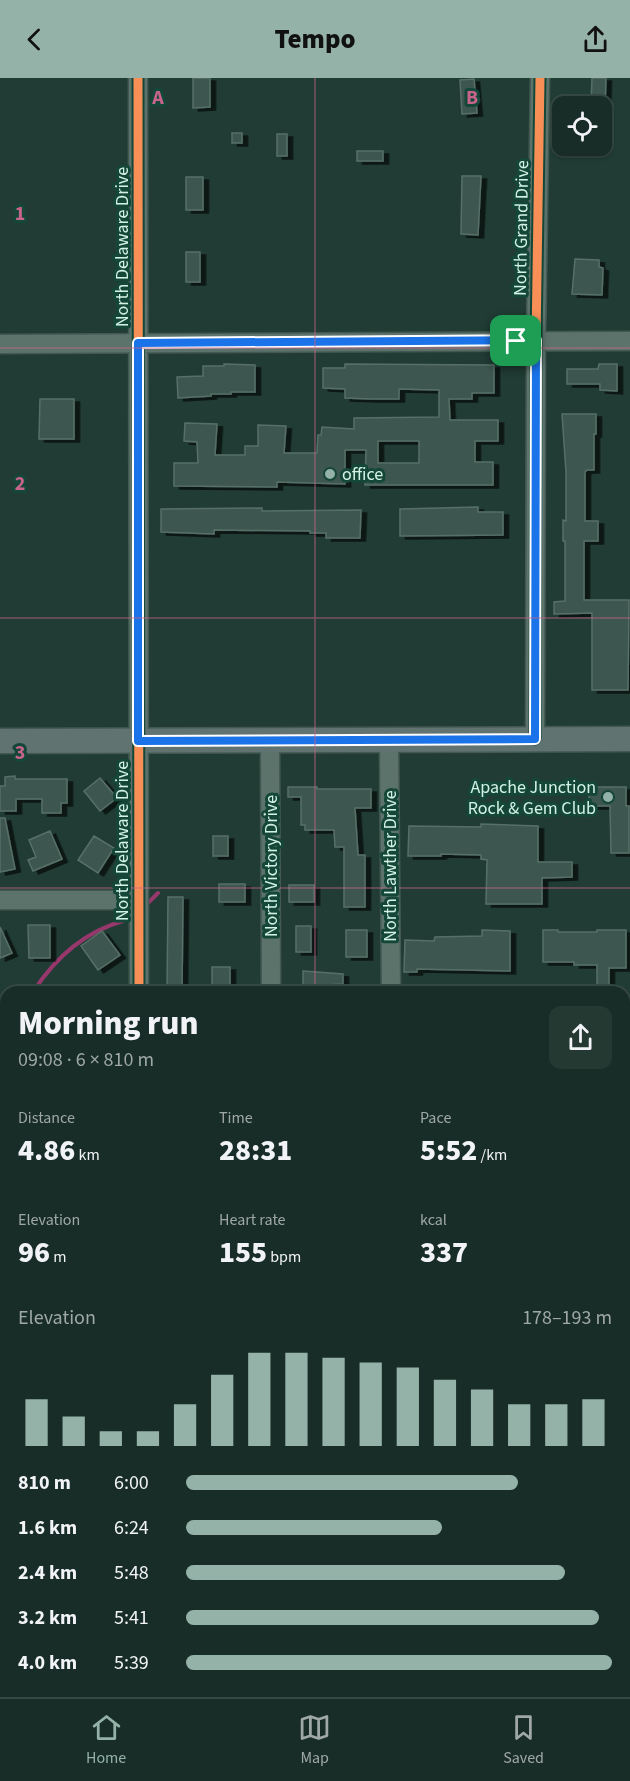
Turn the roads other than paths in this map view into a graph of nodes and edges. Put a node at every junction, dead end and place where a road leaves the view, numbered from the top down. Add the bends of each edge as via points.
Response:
1 (138, 78) edge
2 (540, 78) edge
3 (536, 340) junction
4 (630, 341) edge
5 (138, 343) junction
6 (0, 344) edge
7 (535, 739) junction
8 (630, 739) edge
9 (389, 740) junction
10 (0, 741) edge
11 (138, 741) junction
12 (270, 741) junction
13 (0, 900) edge
14 (139, 900) junction
15 (139, 986) edge
16 (271, 986) edge
17 (391, 986) edge

1 - 5 street, North Delaware Drive
2 - 3 street, North Grand Drive
3 - 4 street
3 - 5 street
3 - 7 street, North Grand Drive
5 - 6 street
5 - 11 street, North Delaware Drive
7 - 8 main road
7 - 9 main road
9 - 12 main road
9 - 17 street, North Lawther Drive
10 - 11 main road
11 - 12 main road
11 - 14 street, North Delaware Drive
12 - 16 street, North Victory Drive
13 - 14 street
14 - 15 street, North Delaware Drive

